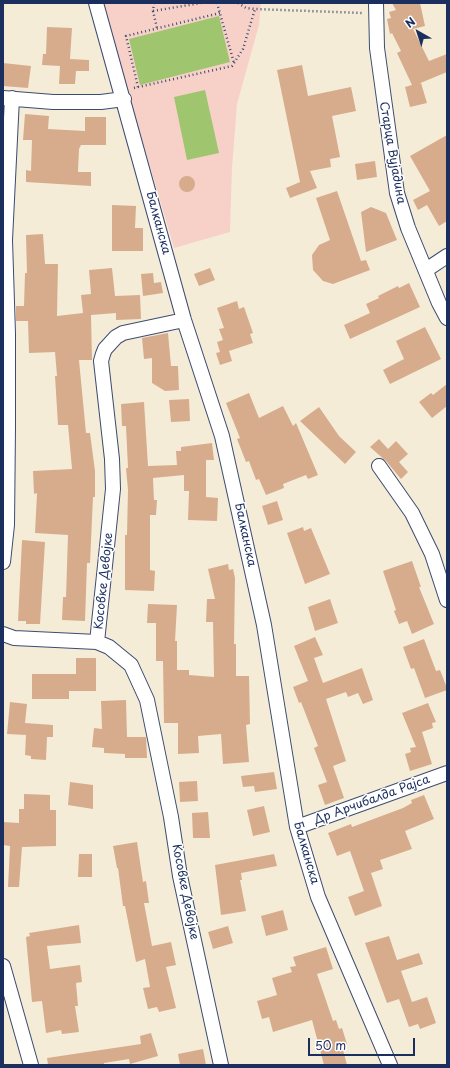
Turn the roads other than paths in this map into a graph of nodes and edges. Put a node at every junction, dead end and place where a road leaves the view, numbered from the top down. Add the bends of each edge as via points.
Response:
1 (96, 3) edge
2 (376, 8) edge
3 (123, 95) junction
4 (8, 98) edge
5 (447, 256) edge
6 (426, 270) junction
7 (447, 318) edge
8 (184, 320) junction
9 (379, 466) dead end
10 (3, 562) edge
11 (447, 600) edge
12 (3, 634) edge
13 (98, 642) junction
14 (447, 774) edge
15 (297, 828) junction
16 (3, 966) edge
17 (31, 1065) edge
18 (221, 1065) edge
19 (390, 1065) edge

1 - 3 street, Балканска
2 - 6 street, Старца Вујадина via 376,48 397,193 408,228
3 - 4 street via 101,102 53,102
3 - 8 street, Балканска
4 - 10 street via 5,240 8,334 7,525
5 - 6 street
6 - 7 street, Старца Вујадина
8 - 13 street, Косовке Девојке via 123,333 105,348 101,361 113,489
8 - 15 street, Балканска via 222,436 249,550 264,625
9 - 11 street via 412,512 432,554
12 - 13 street via 14,638
13 - 18 street, Косовке Девојке via 109,647 130,665 147,700 180,876
14 - 15 street, Др Арчибалда Рајса
15 - 19 street, Балканска via 318,897
16 - 17 street

